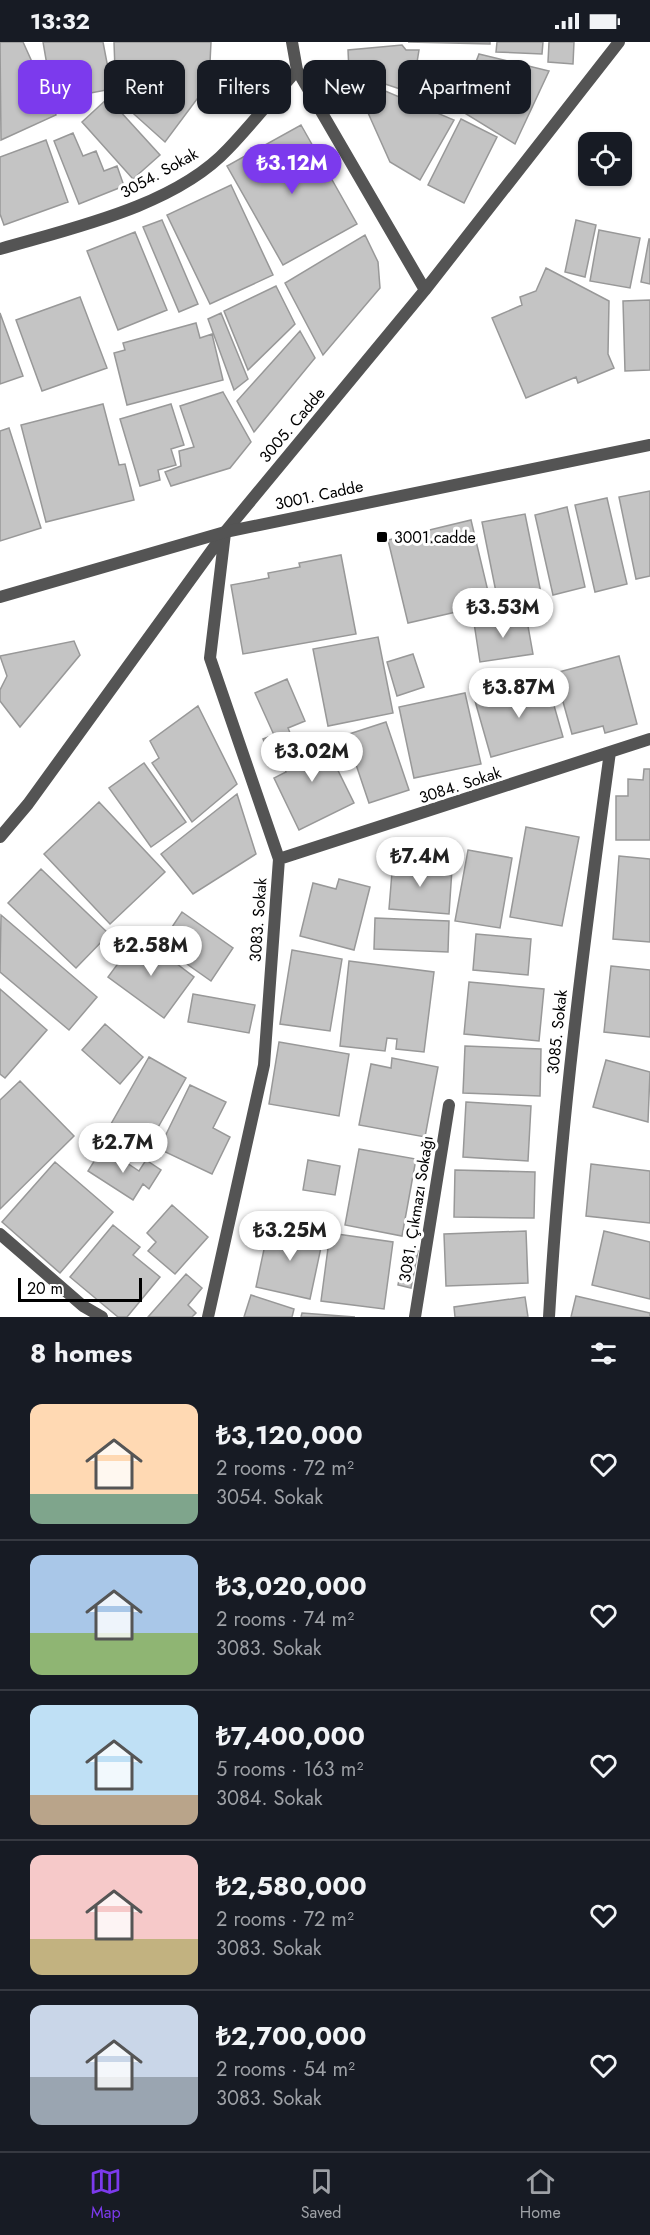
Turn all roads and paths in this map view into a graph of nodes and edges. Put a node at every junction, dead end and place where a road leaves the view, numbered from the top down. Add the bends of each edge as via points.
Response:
1 (292, 42) edge
2 (619, 42) edge
3 (297, 70) junction
4 (0, 249) edge
5 (425, 290) junction
6 (650, 445) edge
7 (225, 532) junction
8 (0, 597) edge
9 (650, 740) edge
10 (610, 752) junction
11 (0, 837) edge
12 (279, 859) junction
13 (449, 1105) dead end
14 (0, 1234) edge
15 (102, 1317) edge
16 (208, 1317) edge
17 (415, 1317) edge
18 (549, 1317) edge

1 - 3 street
2 - 5 street, 3005. Cadde
3 - 4 street, 3054. Sokak via 228,150 198,174 111,217
3 - 5 street
5 - 7 street, 3005. Cadde
6 - 7 street, 3001. Cadde
7 - 8 street, 3001. Cadde
7 - 11 street, 3005. Cadde
7 - 12 street, 3083. Sokak via 210,658
9 - 10 street, 3084. Sokak
10 - 12 street, 3084. Sokak
10 - 18 street, 3085. Sokak via 580,966 556,1200
12 - 16 street, 3083. Sokak via 264,1065
13 - 17 street, 3081. Çıkmazı Sokağı
14 - 15 street via 83,1306

